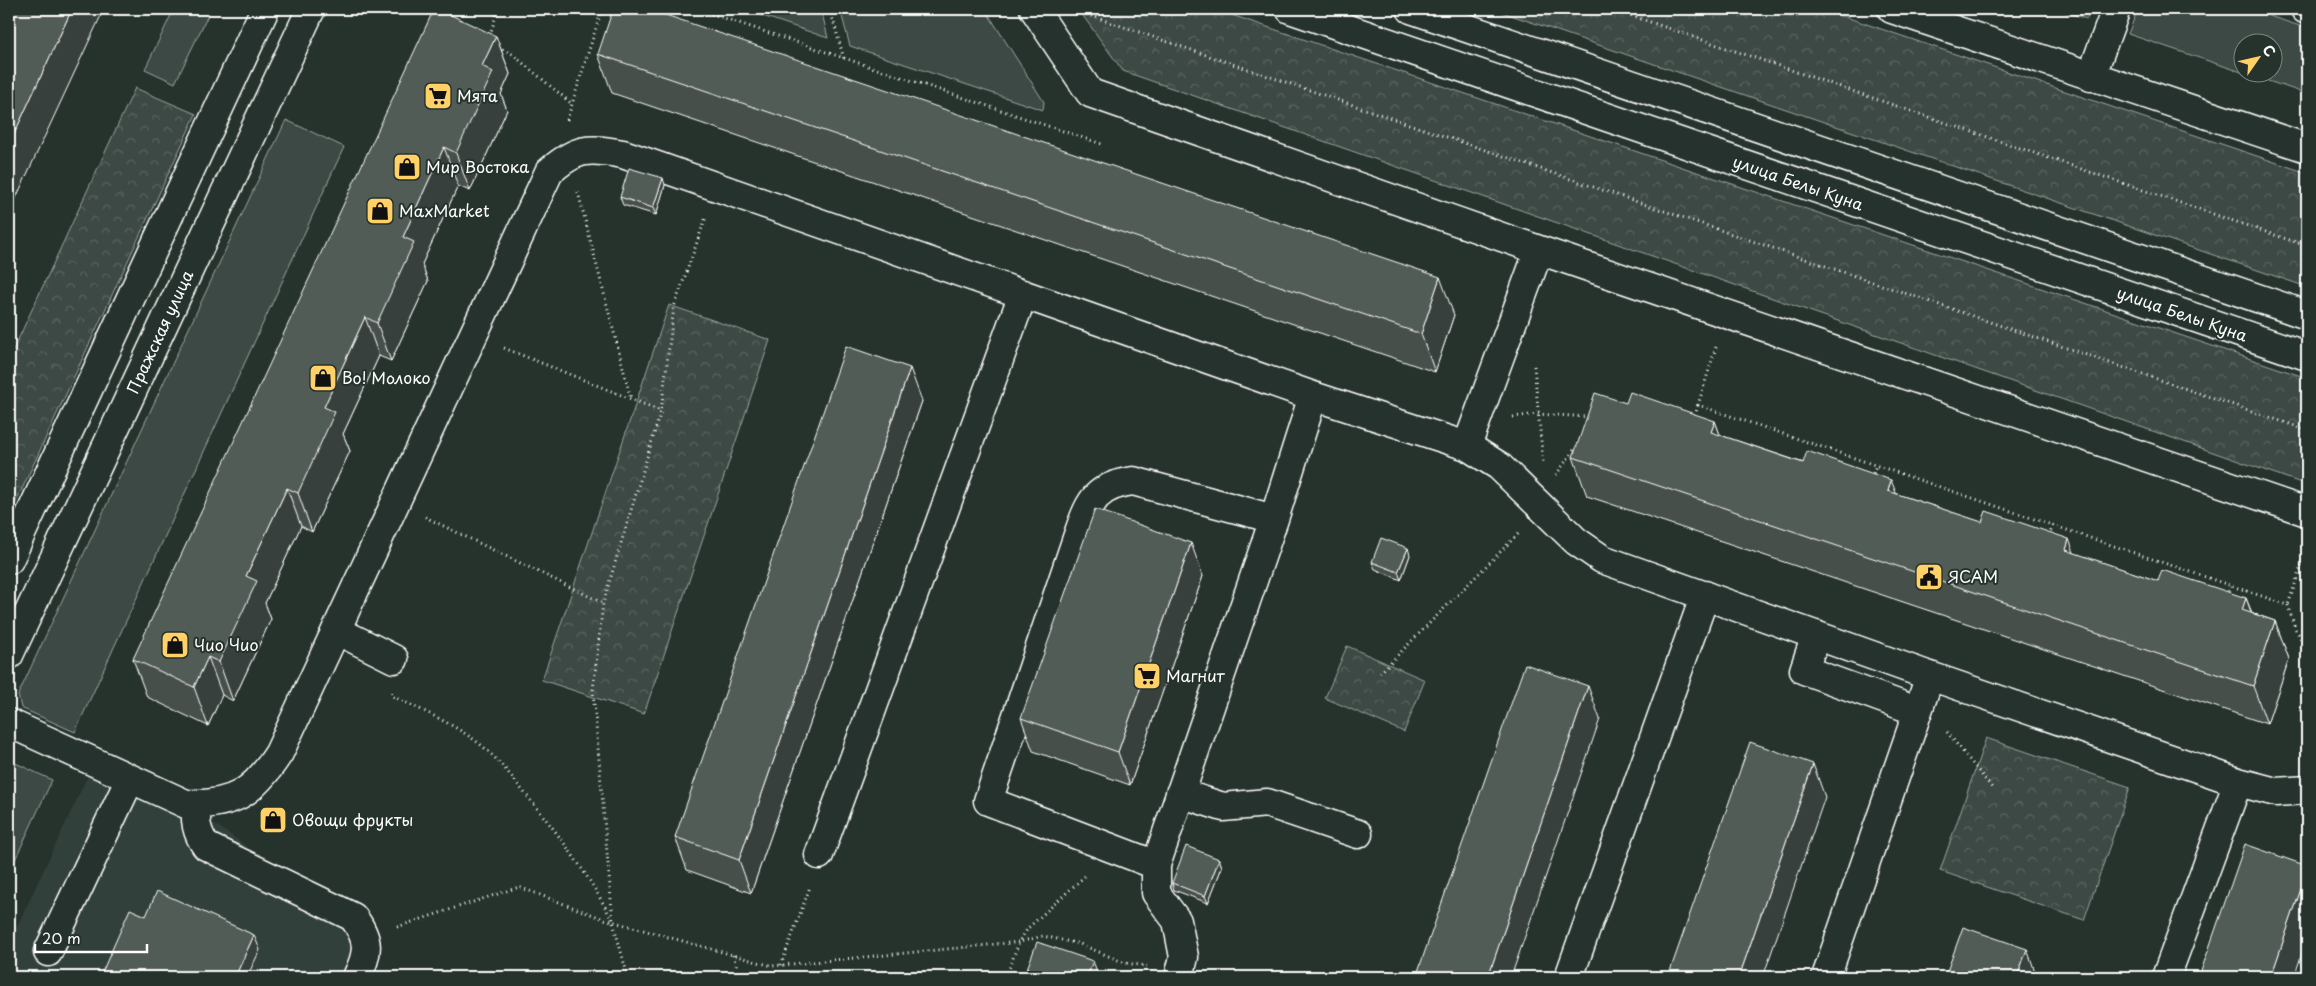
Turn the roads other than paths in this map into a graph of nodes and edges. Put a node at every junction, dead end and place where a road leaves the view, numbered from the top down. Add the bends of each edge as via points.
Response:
1 (265, 9) edge
2 (310, 9) edge
3 (1034, 9) edge
4 (1290, 9) edge
5 (1411, 9) edge
6 (1892, 9) edge
7 (2116, 9) edge
8 (2091, 77) junction
9 (2307, 148) edge
10 (1539, 250) junction
11 (1023, 294) junction
12 (2307, 315) edge
13 (2307, 356) edge
14 (1313, 396) junction
15 (1470, 437) junction
16 (2307, 512) edge
17 (1274, 519) junction
18 (9, 560) edge
19 (1705, 595) junction
20 (336, 630) junction
21 (1816, 635) junction
22 (9, 655) edge
23 (394, 658) road end
24 (1930, 676) junction
25 (1919, 706) junction
26 (9, 723) edge
27 (130, 779) junction
28 (2238, 782) junction
29 (2307, 790) edge
30 (1180, 793) junction
31 (196, 804) junction
32 (1358, 834) dead end
33 (819, 855) road end
34 (1156, 865) junction
35 (48, 952) dead end
36 (1180, 974) edge
37 (357, 977) edge
38 (1569, 977) edge
39 (1826, 977) edge
40 (2166, 977) edge

1 - 18 street
2 - 22 street, Пражская улица
3 - 10 street via 1090,93
4 - 13 street, улица Белы Куна
5 - 12 street
6 - 8 street
7 - 8 street
8 - 9 street
10 - 15 street
10 - 16 street
11 - 14 street
11 - 20 street via 623,154 579,151 549,172
11 - 33 street
14 - 15 street
14 - 17 street
15 - 19 street via 1499,466 1544,498 1576,541 1602,558
17 - 30 street
17 - 34 street via 1132,481 1105,489 1093,498 1087,508 988,801
19 - 21 street
19 - 38 street
20 - 23 street
20 - 31 street via 279,753 265,775 248,792 229,801
21 - 24 street
21 - 25 street via 1804,670
24 - 25 street
24 - 28 street
25 - 39 street
26 - 27 street
27 - 31 street via 186,804
27 - 35 street
28 - 29 street via 2276,792
28 - 40 street
30 - 32 street via 1223,807 1267,803
30 - 34 street
31 - 37 street via 197,834 206,846 353,917 367,943 366,960
34 - 36 street via 1156,893 1177,921 1184,957

